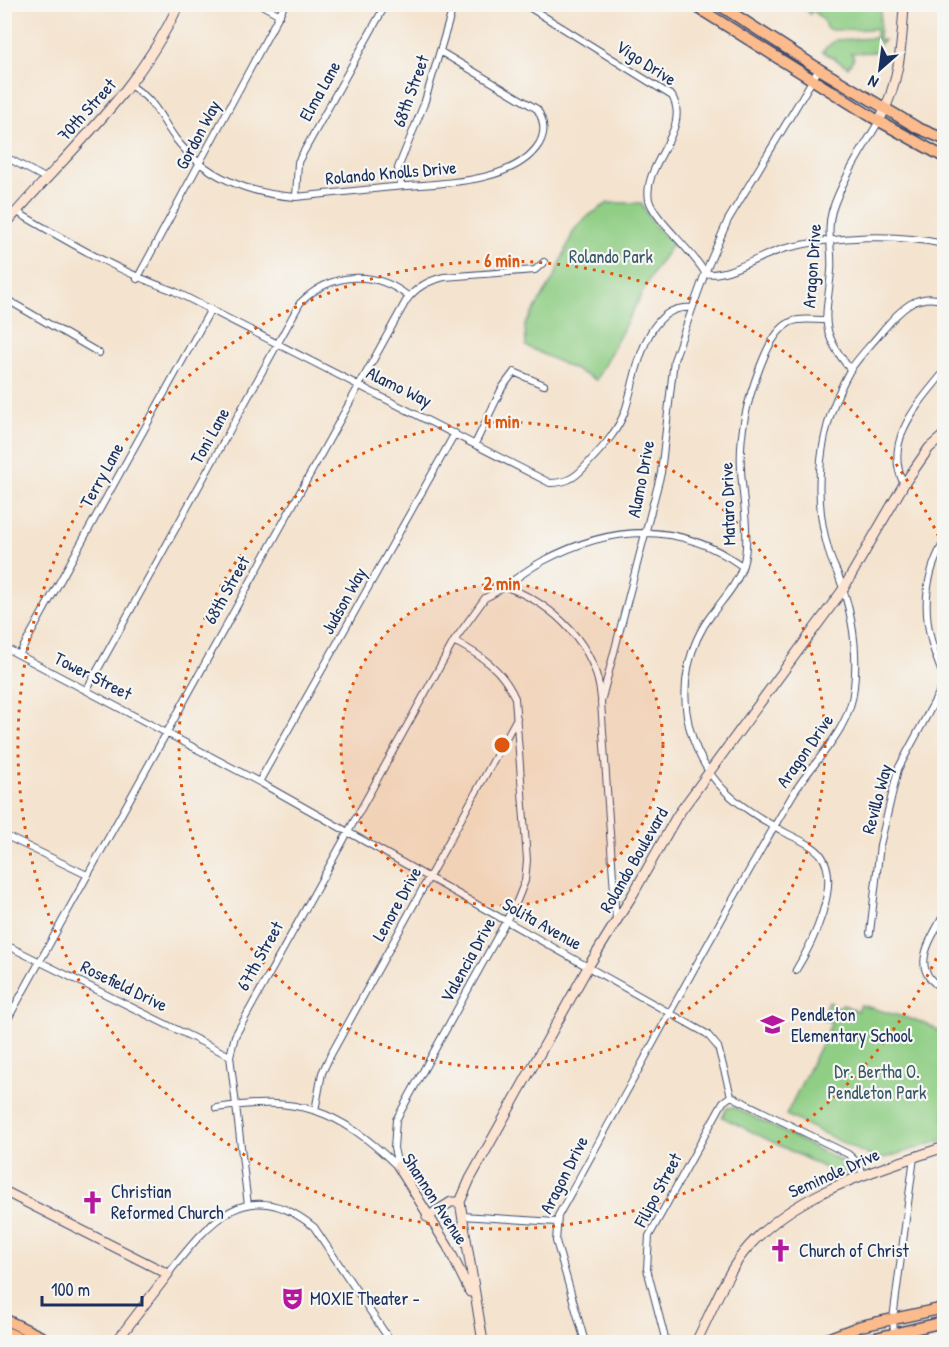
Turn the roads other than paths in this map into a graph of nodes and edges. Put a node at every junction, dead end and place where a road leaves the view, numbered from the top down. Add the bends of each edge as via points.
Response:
1 (179, 4) edge
2 (260, 4) edge
3 (285, 4) edge
4 (386, 4) edge
5 (454, 4) edge
6 (524, 4) edge
7 (692, 4) edge
8 (718, 4) edge
9 (904, 4) edge
10 (280, 15) junction
11 (441, 52) junction
12 (819, 69) junction
13 (813, 80) junction
14 (131, 86) junction
15 (886, 108) junction
16 (879, 121) junction
17 (945, 139) edge
18 (4, 156) edge
19 (945, 157) edge
20 (200, 165) junction
21 (47, 179) junction
22 (400, 186) junction
23 (296, 197) junction
24 (17, 212) junction
25 (4, 226) edge
26 (829, 242) junction
27 (945, 244) edge
28 (544, 262) dead end
29 (705, 273) junction
30 (137, 279) junction
31 (409, 297) junction
32 (4, 298) edge
33 (945, 302) edge
34 (211, 309) junction
35 (691, 309) junction
36 (825, 320) junction
37 (278, 344) junction
38 (99, 353) dead end
39 (850, 369) junction
40 (945, 372) edge
41 (358, 384) junction
42 (543, 385) dead end
43 (455, 433) junction
44 (945, 435) edge
45 (475, 444) junction
46 (904, 484) junction
47 (646, 532) junction
48 (945, 542) edge
49 (742, 566) junction
50 (506, 587) junction
51 (842, 591) junction
52 (454, 641) junction
53 (4, 647) edge
54 (19, 655) junction
55 (945, 678) edge
56 (945, 684) edge
57 (87, 689) junction
58 (602, 702) junction
59 (518, 717) junction
60 (167, 731) junction
61 (709, 773) junction
62 (259, 782) junction
63 (775, 827) junction
64 (348, 832) junction
65 (4, 835) edge
66 (87, 875) junction
67 (429, 878) junction
68 (945, 914) edge
69 (507, 921) junction
70 (616, 924) junction
71 (870, 933) dead end
72 (4, 944) edge
73 (40, 962) junction
74 (588, 967) junction
75 (796, 970) dead end
76 (945, 989) edge
77 (670, 1013) junction
78 (4, 1026) edge
79 (230, 1056) junction
80 (731, 1096) junction
81 (235, 1105) junction
82 (216, 1108) dead end
83 (315, 1111) junction
84 (945, 1147) edge
85 (914, 1157) junction
86 (398, 1166) junction
87 (863, 1175) junction
88 (4, 1191) edge
89 (460, 1202) junction
90 (248, 1205) junction
91 (462, 1216) junction
92 (427, 1217) junction
93 (556, 1222) junction
94 (168, 1274) junction
95 (474, 1299) junction
96 (945, 1308) edge
97 (4, 1319) edge
98 (893, 1319) junction
99 (945, 1322) edge
100 (871, 1324) junction
101 (4, 1331) edge
102 (894, 1333) junction
103 (875, 1340) edge
104 (28, 1342) edge
105 (52, 1342) edge
106 (116, 1342) edge
107 (391, 1342) edge
108 (483, 1342) edge
109 (585, 1342) edge
110 (666, 1342) edge
111 (696, 1342) edge
112 (819, 1342) edge
113 (858, 1342) edge

1 - 14 street, 70th Street
2 - 10 street
3 - 10 street, Gordon Way
4 - 23 street, Elma Lane via 298,162
5 - 11 street, 68th Street
6 - 29 street, Vigo Drive via 672,96 678,116 648,184 650,202
7 - 13 main road
8 - 12 main road
9 - 15 street, Aragon Drive via 902,45
10 - 20 street, Gordon Way
11 - 22 street, 68th Street via 398,168
11 - 22 street, Rolando Knolls Drive via 534,106 543,121 543,135 531,153 507,170 467,180
12 - 13 street, Alamo Drive
12 - 15 main road
13 - 16 main road
13 - 29 street, Alamo Drive via 728,220
14 - 20 street, Rolando Knolls Drive via 155,105 175,137
14 - 21 street, 70th Street
15 - 16 street, Aragon Drive
15 - 17 main road
16 - 19 main road
16 - 26 street, Aragon Drive via 832,212
18 - 21 street
20 - 23 street, Rolando Knolls Drive via 241,186
20 - 30 street, Gordon Way
21 - 24 street, 70th Street
22 - 23 street, Rolando Knolls Drive
24 - 25 street, 70th Street
24 - 30 street, Alamo Way
26 - 27 street via 862,237
26 - 29 street via 777,250 721,274
26 - 36 street, Aragon Drive via 832,264
28 - 31 street, 68th Street via 536,270 444,277 430,281
29 - 35 street, Alamo Drive
30 - 34 street, Alamo Way
31 - 37 street, Toni Lane via 371,278 354,277 329,283 300,303
31 - 41 street, 68th Street
32 - 38 street
33 - 39 street via 926,298 908,304
34 - 37 street, Alamo Way
34 - 54 street, Terry Lane
35 - 45 street, Alamo Way via 670,312 652,333 640,353 625,411 613,434 574,478 562,483 543,481
35 - 47 street, Alamo Drive via 675,360 661,473
36 - 39 street, Aragon Drive via 828,335
36 - 49 street, Mataro Drive via 796,320 782,327 764,356 748,399 741,451 745,555
37 - 41 street, Alamo Way
37 - 57 street, Toni Lane
39 - 51 street, Aragon Drive via 825,432 820,476 822,529
40 - 46 street via 911,413 903,429 897,463
41 - 43 street, Alamo Way
41 - 60 street, 68th Street
42 - 45 street via 514,372
43 - 45 street, Alamo Way
43 - 62 street, Judson Way
44 - 46 street, Rolando Boulevard via 929,448
46 - 51 street, Rolando Boulevard
47 - 49 street, 67th Street via 695,540
47 - 50 street, 67th Street via 608,537 568,549
47 - 58 street, Alamo Drive
48 - 55 street via 930,577 926,609 930,642
49 - 61 street, Mataro Drive via 731,592 700,632 687,674 689,724
50 - 52 street, 67th Street via 485,598
50 - 58 street via 545,606 571,630 590,660
51 - 61 street, Rolando Boulevard
51 - 63 street, Aragon Drive via 856,651 848,718 792,795
52 - 59 street, Valencia Drive via 487,659 507,680
52 - 64 street, 67th Street
53 - 54 street, Tower Street
54 - 57 street, Tower Street
56 - 71 street, Revillo Way via 898,769 880,844
57 - 60 street, Tower Street
58 - 70 street, Alamo Drive
59 - 67 street, Lenore Drive
59 - 69 street, Valencia Drive via 527,860 525,881
60 - 62 street, Solita Avenue
60 - 66 street, 68th Street
61 - 63 street, Mataro Drive via 739,805
61 - 70 street, Rolando Boulevard via 677,816
62 - 64 street, Solita Avenue
63 - 75 street, Mataro Drive via 818,851 828,871 816,932
63 - 77 street, Aragon Drive
64 - 67 street, Solita Avenue
64 - 79 street, 67th Street via 235,1036
65 - 66 street
66 - 73 street, 68th Street
67 - 69 street, Solita Avenue
67 - 83 street, Lenore Drive via 321,1073
68 - 76 street via 926,950 925,971
69 - 74 street, Solita Avenue
69 - 86 street, Valencia Drive via 396,1120 394,1148
70 - 74 street, Rolando Boulevard
72 - 73 street, Rosefield Drive
73 - 78 street, 68th Street
73 - 79 street, Rosefield Drive
74 - 77 street, Solita Avenue
74 - 89 street, Rolando Boulevard
77 - 80 street, Solita Avenue via 715,1041
77 - 93 street, Aragon Drive
79 - 81 street, 67th Street
80 - 87 street via 848,1154 859,1164
80 - 110 street, Filipo Street via 723,1102 649,1236 647,1269
81 - 82 street, Shannon Avenue
81 - 83 street, Shannon Avenue via 273,1102
81 - 90 street, 67th Street
83 - 86 street, Shannon Avenue via 355,1128
84 - 85 street, Seminole Drive
85 - 87 street, Seminole Drive
85 - 98 street
86 - 92 street, Shannon Avenue
87 - 111 street, Seminole Drive via 794,1207 748,1246
88 - 94 street
89 - 91 street
89 - 92 street via 452,1202
90 - 94 street via 222,1214 204,1229
90 - 107 street via 274,1205 314,1227
91 - 93 street
91 - 95 street
92 - 95 street, Shannon Avenue via 448,1247
93 - 109 street, Aragon Drive via 556,1241
94 - 106 street
95 - 108 street
96 - 98 main road
97 - 105 main road
98 - 100 main road
98 - 102 street
99 - 102 main road
100 - 103 street
100 - 112 main road
101 - 104 main road
102 - 103 main road
103 - 113 main road

